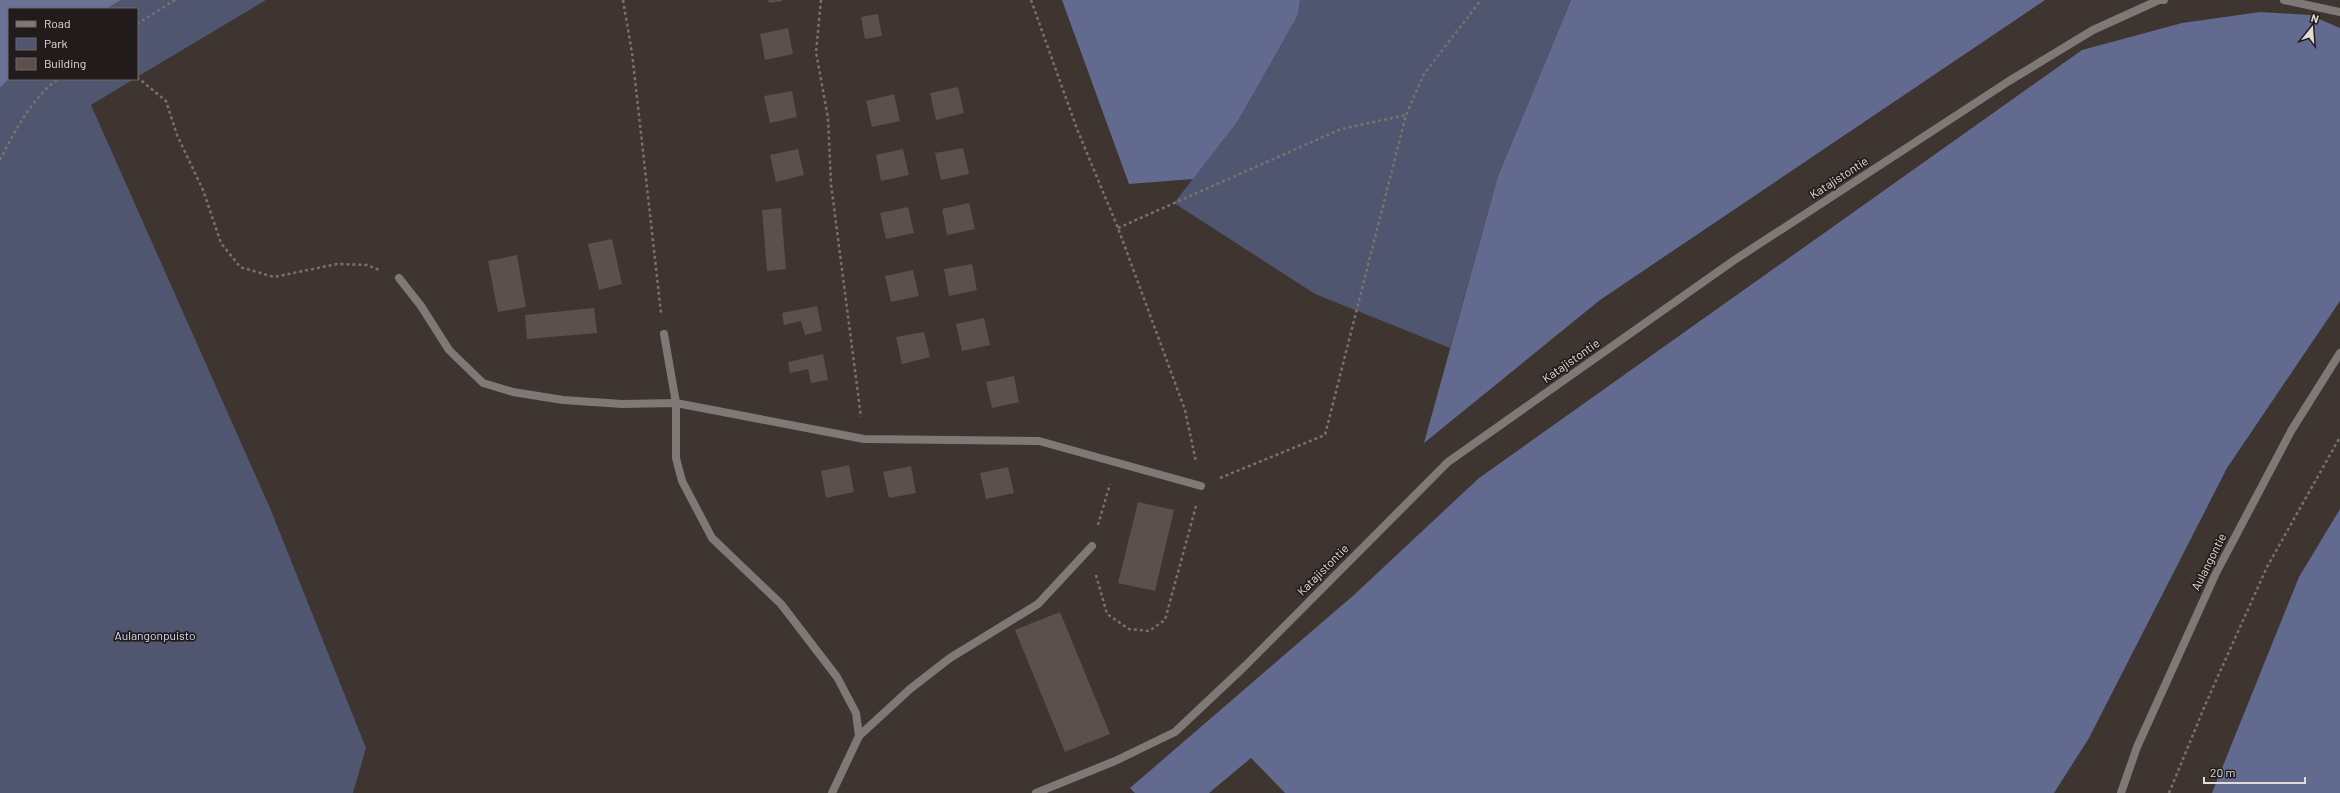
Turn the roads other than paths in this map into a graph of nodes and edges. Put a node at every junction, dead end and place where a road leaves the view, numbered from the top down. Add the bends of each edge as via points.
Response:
1 (2164, 0) edge
2 (2284, 0) edge
3 (2340, 12) edge
4 (399, 278) road end
5 (664, 334) road end
6 (2340, 353) edge
7 (676, 403) junction
8 (1201, 486) road end
9 (1092, 546) dead end
10 (859, 736) junction
11 (1051, 790) edge
12 (832, 793) edge
13 (1036, 793) edge
14 (2121, 793) edge

1 - 11 street, Katajistontie via 2158,0 2094,30 2008,81 1733,261 1454,457 1245,666 1175,732
2 - 3 street
4 - 7 street via 421,306 448,350 482,383 513,392 563,400 622,404
5 - 7 street
6 - 14 street, Aulangontie via 2291,431 2215,575 2137,747
7 - 8 street via 864,439 1039,441
7 - 10 street via 676,458 682,481 712,538 781,604 837,677 856,712
9 - 10 street via 1038,604 950,658 910,689
10 - 12 street
11 - 13 street, Katajistontie

